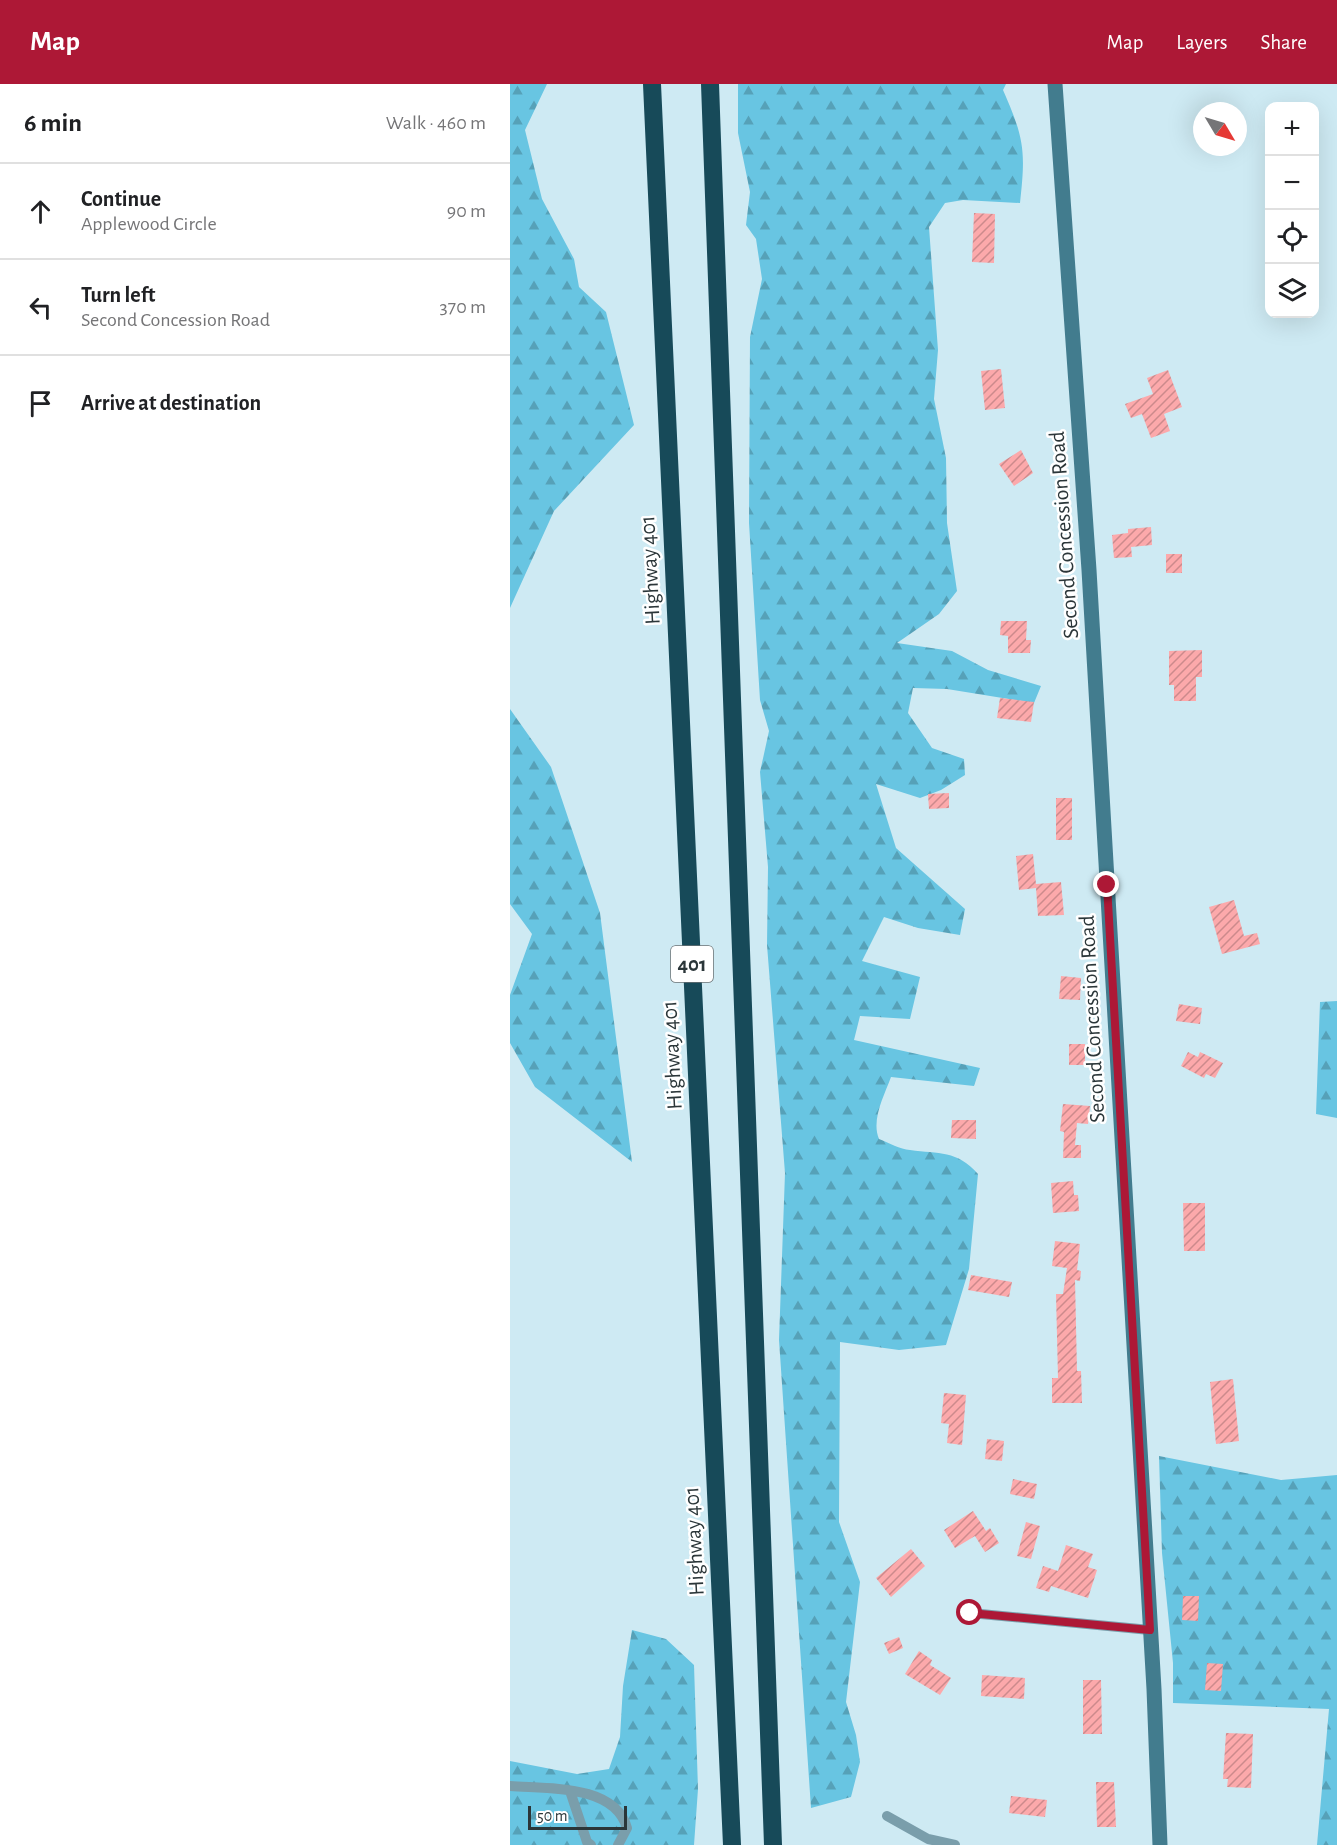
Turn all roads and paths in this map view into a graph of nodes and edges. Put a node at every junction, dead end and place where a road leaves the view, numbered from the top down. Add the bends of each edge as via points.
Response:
1 (652, 84) edge
2 (710, 84) edge
3 (1055, 84) edge
4 (970, 1613) dead end
5 (1150, 1630) junction
6 (510, 1786) edge
7 (570, 1791) junction
8 (886, 1816) dead end
9 (591, 1845) edge
10 (618, 1845) edge
11 (732, 1845) edge
12 (773, 1845) edge
13 (955, 1845) edge
14 (1160, 1845) edge

1 - 11 highway, Highway 401 / 401
2 - 12 highway, 401
3 - 5 street, Second Concession Road via 1089,570
4 - 5 street
5 - 14 street, Second Concession Road
6 - 7 street
7 - 9 street
7 - 10 street via 615,1806 627,1828
8 - 13 street via 928,1839

